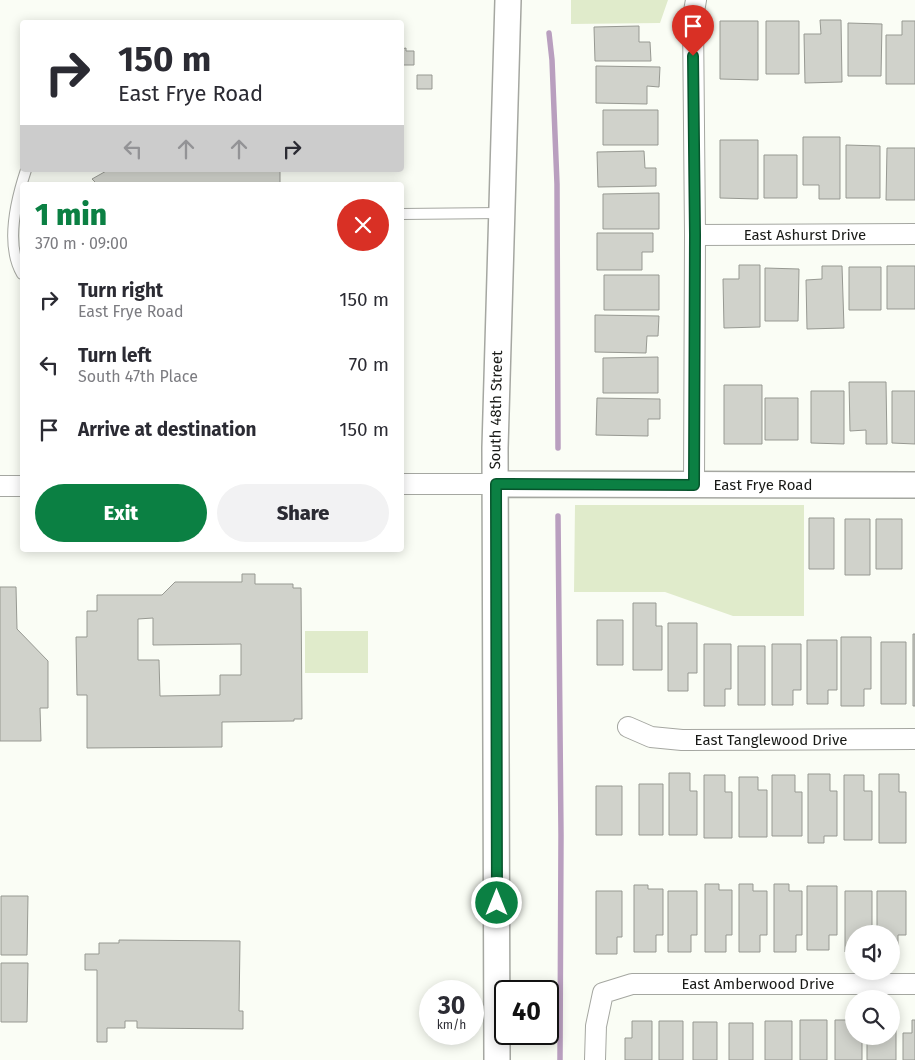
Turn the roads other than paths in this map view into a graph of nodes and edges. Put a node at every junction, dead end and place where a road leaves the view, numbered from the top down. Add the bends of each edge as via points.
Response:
1 (508, 0) edge
2 (696, 0) edge
3 (20, 187) edge
4 (502, 213) junction
5 (404, 214) edge
6 (915, 234) edge
7 (695, 235) junction
8 (20, 270) edge
9 (404, 484) edge
10 (496, 484) junction
11 (694, 485) junction
12 (915, 485) edge
13 (0, 486) edge
14 (20, 486) edge
15 (628, 727) dead end
16 (915, 739) edge
17 (915, 984) edge
18 (497, 1060) edge
19 (595, 1060) edge

1 - 4 street, South 48th Street
2 - 7 street via 693,17
3 - 8 lane via 12,228
4 - 5 lane
4 - 10 street, South 48th Street
6 - 7 street, East Ashurst Drive
7 - 11 street
9 - 10 street, East Frye Road
10 - 11 street, East Frye Road
10 - 18 street, South 48th Street
11 - 12 street, East Frye Road
13 - 14 street
15 - 16 street, East Tanglewood Drive via 651,736 682,740
17 - 19 street, East Amberwood Drive via 632,984 603,993 596,1026

